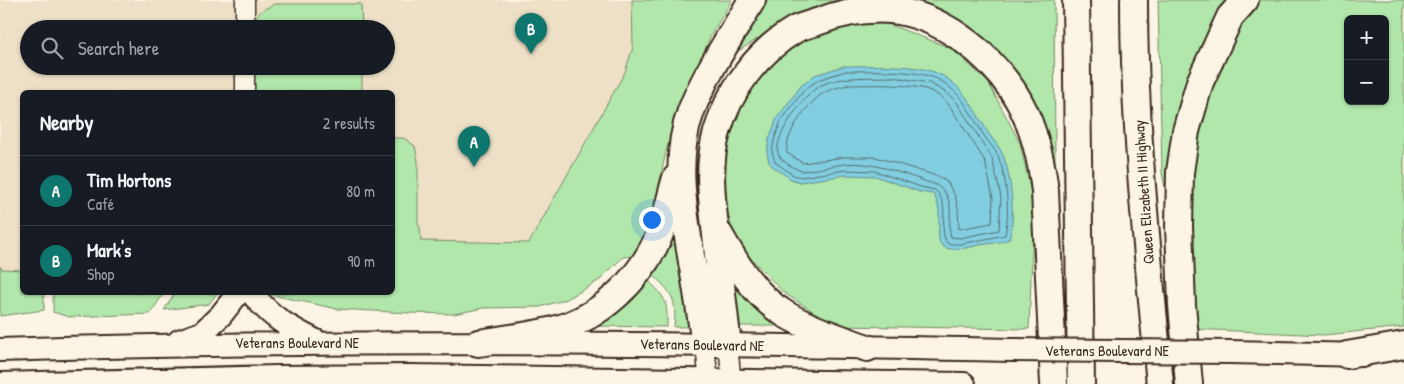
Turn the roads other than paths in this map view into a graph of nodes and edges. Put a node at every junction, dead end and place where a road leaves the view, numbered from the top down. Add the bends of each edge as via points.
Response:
1 (245, 0) edge
2 (752, 0) edge
3 (1076, 0) edge
4 (1134, 0) edge
5 (1245, 0) edge
6 (245, 20) edge
7 (245, 75) edge
8 (245, 90) edge
9 (682, 158) junction
10 (715, 227) junction
11 (237, 295) edge
12 (253, 295) edge
13 (319, 342) junction
14 (478, 343) junction
15 (170, 344) junction
16 (717, 345) junction
17 (1404, 345) edge
18 (867, 348) junction
19 (0, 350) edge
20 (1347, 355) junction
21 (1404, 356) edge
22 (556, 381) edge
23 (709, 382) edge
24 (732, 383) edge
25 (869, 383) edge
26 (0, 384) edge
27 (964, 384) edge
28 (1054, 384) edge
29 (1081, 384) edge
30 (1160, 384) edge
31 (1189, 384) edge

1 - 6 street
2 - 9 highway via 701,88 685,133
3 - 29 highway
4 - 30 highway, Queen Elizabeth II Highway via 1134,62
5 - 31 highway via 1230,16 1200,82 1186,131 1180,172 1178,227
7 - 8 street
9 - 14 highway via 660,234 651,253 622,292 590,315 555,330
9 - 16 highway via 681,192
10 - 16 highway
10 - 18 highway via 747,278 768,301 803,323
10 - 28 highway via 711,174 717,132 731,95 766,52 797,29 840,14 891,10 926,19 958,36 990,63 1014,93 1032,134 1042,164 1045,191
11 - 15 main road via 202,333
12 - 13 main road via 275,318
13 - 14 main road, Veterans Boulevard NE
13 - 15 main road, Veterans Boulevard NE
14 - 16 main road, Veterans Boulevard NE
15 - 19 main road, Veterans Boulevard NE
16 - 18 main road, Veterans Boulevard NE
16 - 23 street
16 - 24 street
17 - 20 highway
18 - 20 main road, Veterans Boulevard NE, bridge
20 - 21 main road, Veterans Boulevard NE
22 - 23 main road
22 - 26 main road via 412,376
23 - 24 main road
24 - 25 main road
25 - 27 main road

